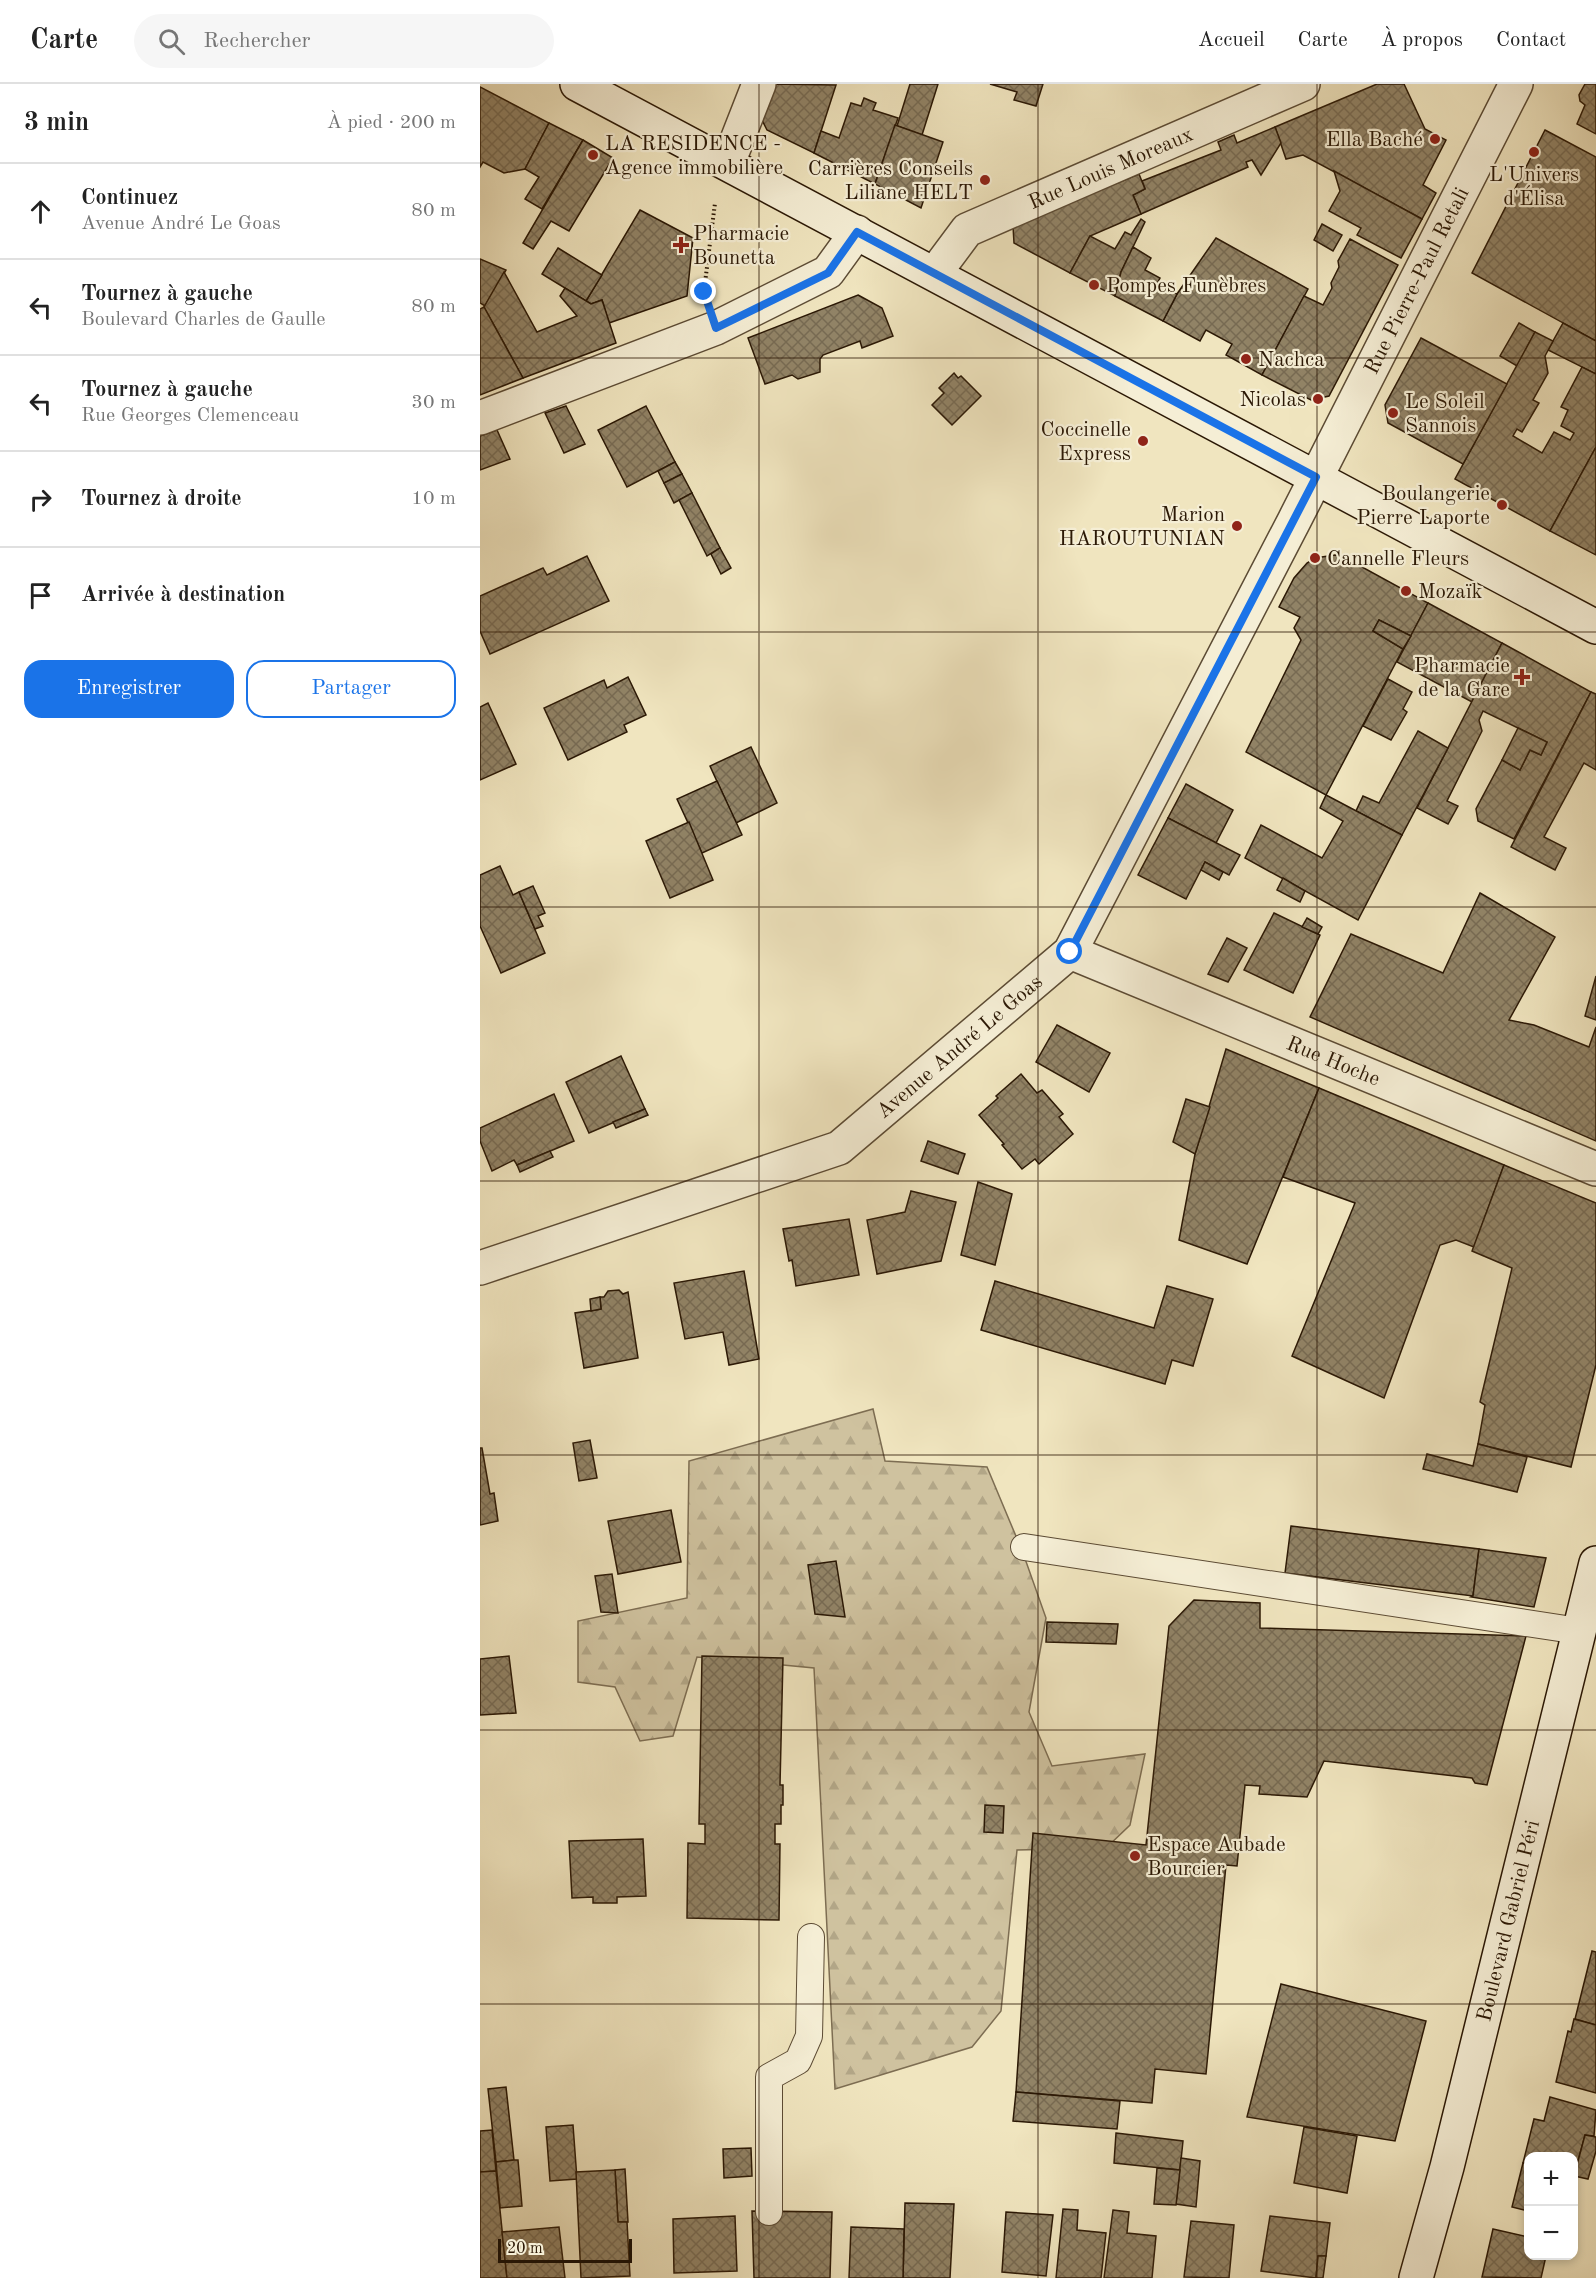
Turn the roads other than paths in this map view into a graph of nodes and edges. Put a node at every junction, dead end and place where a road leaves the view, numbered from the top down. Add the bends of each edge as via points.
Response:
1 (577, 84) edge
2 (759, 84) edge
3 (1303, 84) edge
4 (1516, 84) edge
5 (728, 164) junction
6 (857, 232) junction
7 (935, 273) junction
8 (480, 418) edge
9 (1316, 477) junction
10 (1596, 627) edge
11 (1070, 952) junction
12 (1596, 1169) edge
13 (480, 1269) edge
14 (1024, 1547) dead end
15 (1596, 1563) edge
16 (1579, 1631) junction
17 (811, 1937) dead end
18 (769, 2212) dead end
19 (1416, 2278) edge

1 - 5 street
2 - 5 street
3 - 7 street, Rue Louis Moreaux via 967,230
4 - 9 street, Rue Pierre-Paul Retali
5 - 6 street
6 - 7 street
6 - 8 street via 828,273 716,328
7 - 9 street
9 - 10 street
9 - 11 street, Avenue André Le Goas
11 - 12 street, Rue Hoche
11 - 13 street, Avenue André Le Goas via 839,1148
14 - 16 lane
15 - 16 street, Boulevard Gabriel Péri
16 - 19 street, Boulevard Gabriel Péri
17 - 18 lane via 809,2036 798,2061 769,2077

